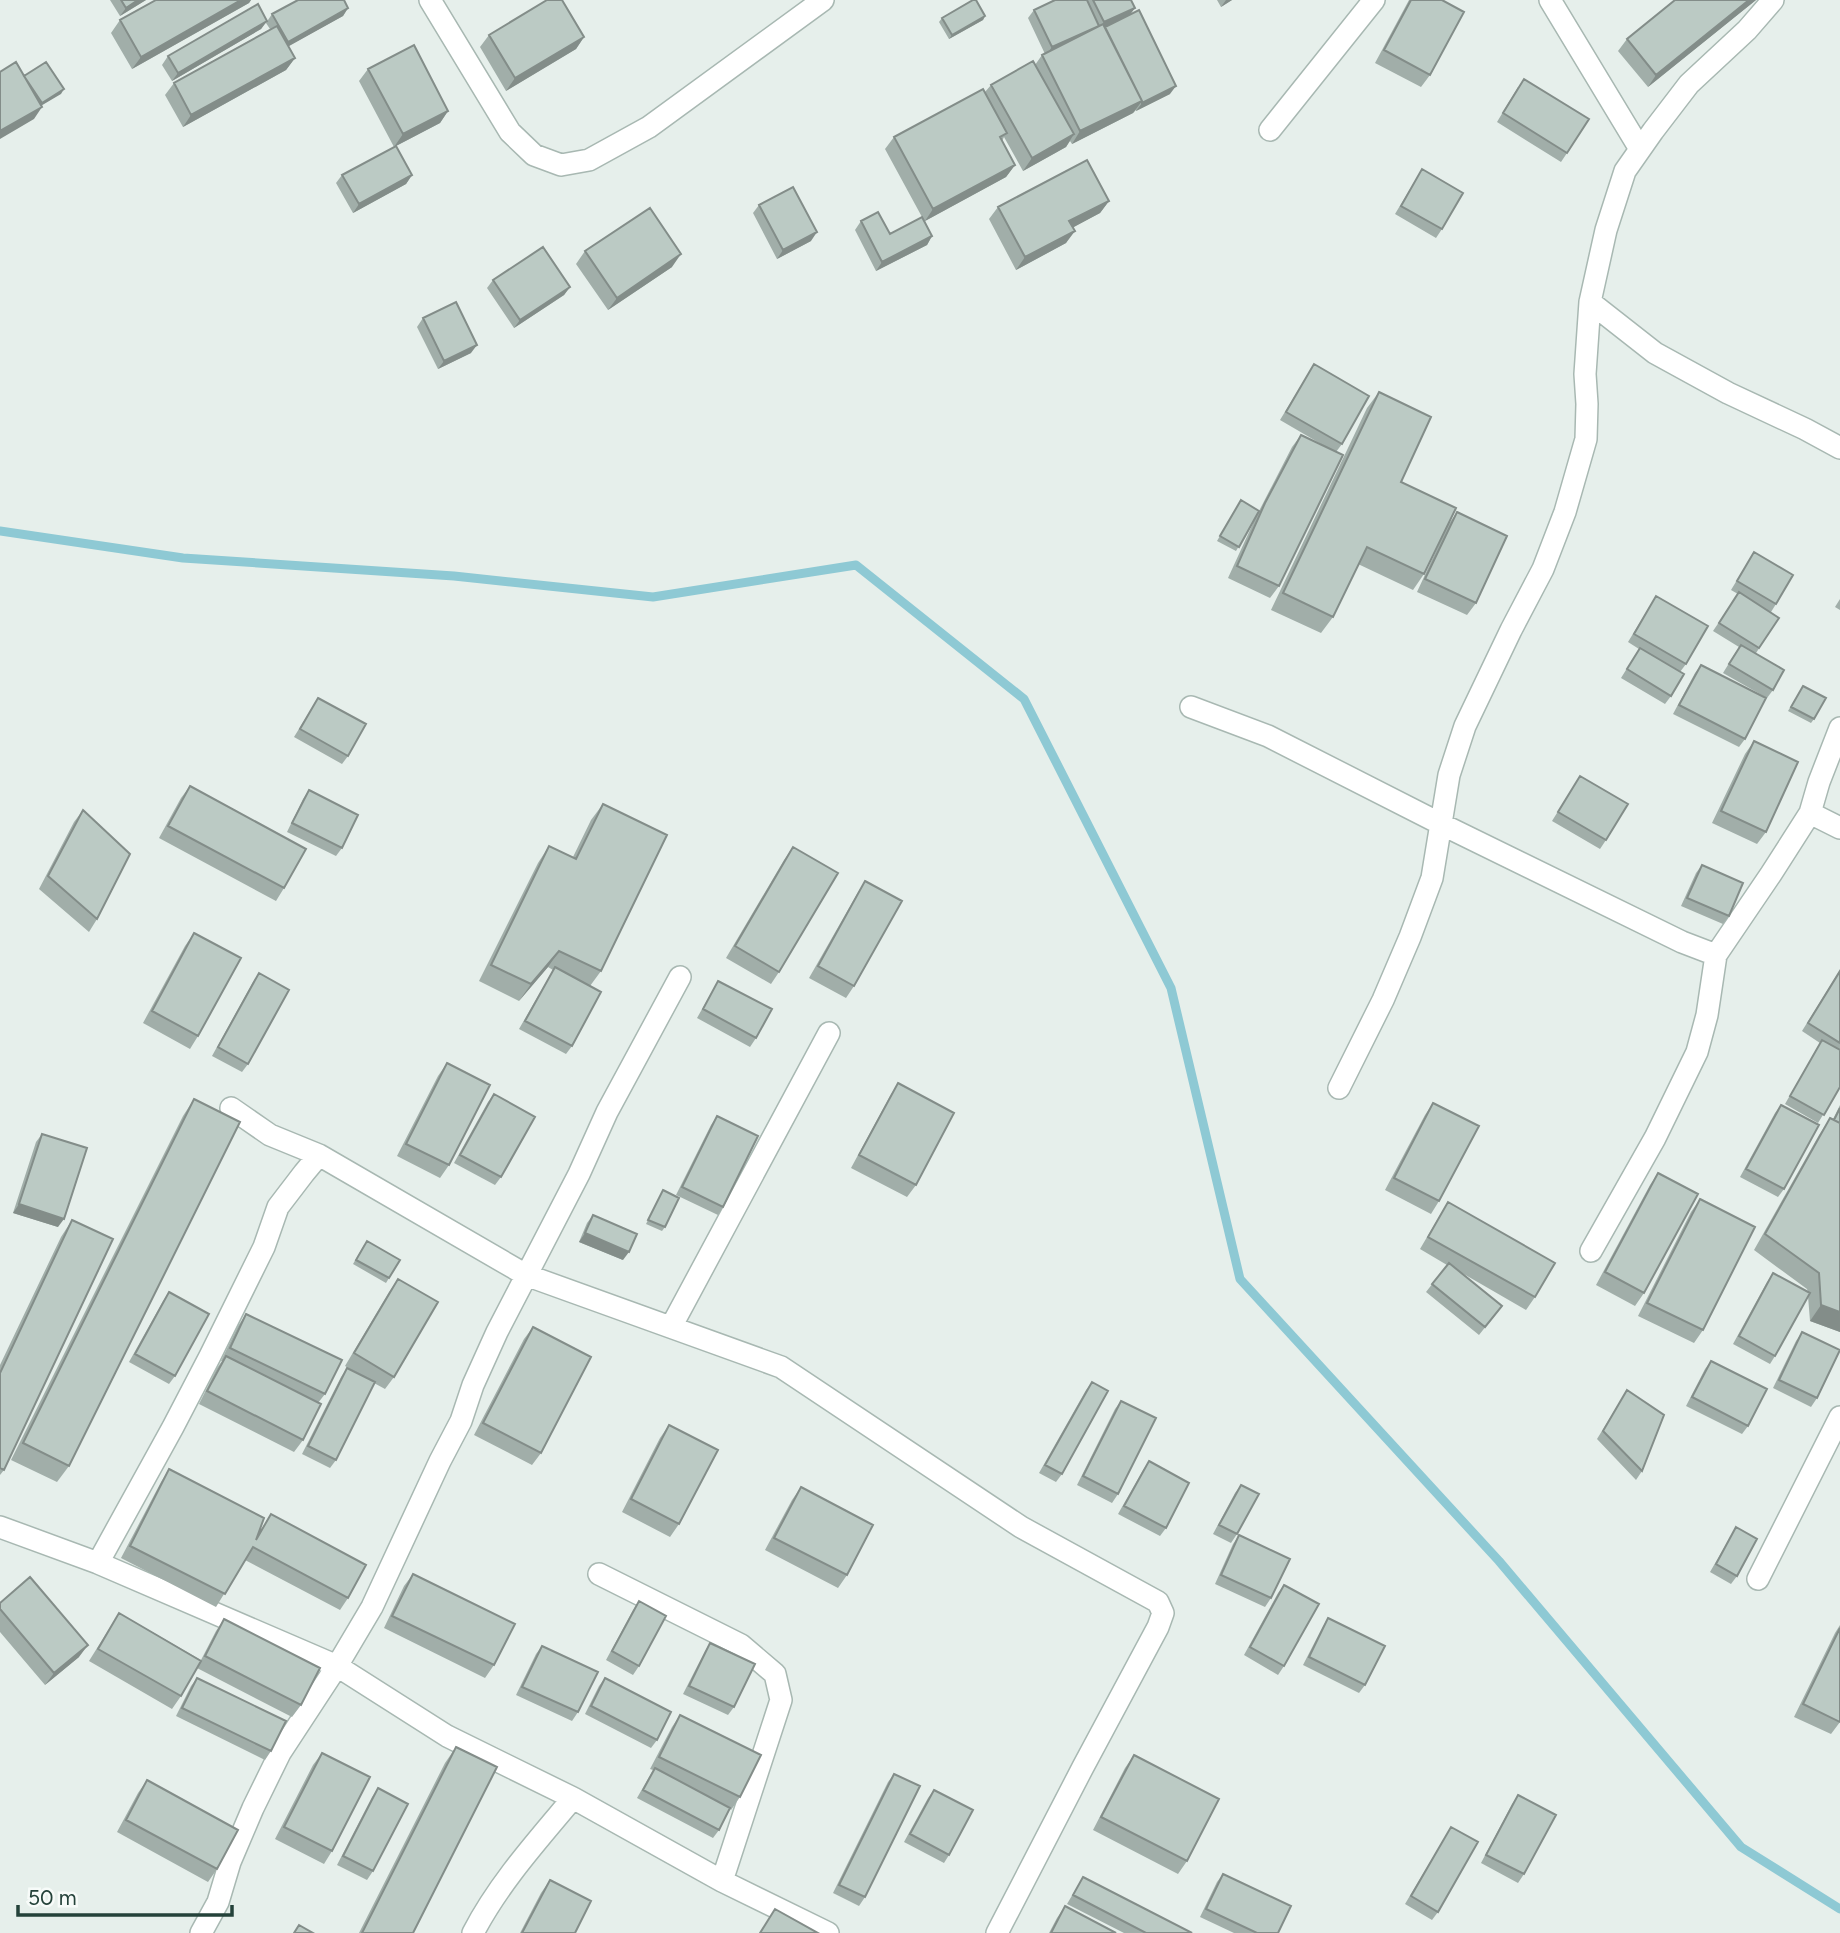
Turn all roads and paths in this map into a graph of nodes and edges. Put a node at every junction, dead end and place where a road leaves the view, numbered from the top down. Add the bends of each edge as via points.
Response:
1 (430, 0) edge
2 (823, 0) edge
3 (1374, 0) edge
4 (1549, 0) edge
5 (1773, 0) edge
6 (1270, 130) dead end
7 (1640, 149) junction
8 (1590, 302) junction
9 (1840, 448) edge
10 (1191, 707) dead end
11 (1840, 728) edge
12 (1810, 813) junction
13 (1441, 824) junction
14 (1840, 828) edge
15 (1716, 955) junction
16 (680, 977) dead end
17 (829, 1034) dead end
18 (1339, 1088) dead end
19 (230, 1108) dead end
20 (319, 1156) junction
21 (1591, 1251) dead end
22 (526, 1275) junction
23 (671, 1327) junction
24 (1840, 1417) edge
25 (0, 1527) edge
26 (98, 1563) junction
27 (599, 1574) dead end
28 (1758, 1579) dead end
29 (337, 1666) junction
30 (573, 1798) junction
31 (722, 1881) junction
32 (201, 1933) edge
33 (473, 1933) edge
34 (828, 1933) edge
35 (997, 1933) edge

1 - 2 street via 510,132 534,155 561,165 589,160 649,127
3 - 6 street
4 - 7 street
5 - 7 street via 1689,84
7 - 8 street via 1621,183
8 - 9 street via 1655,353
8 - 13 street via 1586,439 1543,569 1465,726 1449,775
10 - 13 street via 1268,736
11 - 12 street
12 - 14 street
12 - 15 street
13 - 15 street
13 - 18 street via 1432,878 1410,937
15 - 21 street via 1697,1052
16 - 22 street
17 - 23 street
19 - 20 street via 270,1135
20 - 22 street
20 - 26 street via 278,1207 264,1247 211,1356
22 - 23 street
22 - 29 street via 373,1607
23 - 35 street via 781,1367 1021,1527 1158,1602 1163,1613 1158,1627
24 - 28 street
25 - 26 street
26 - 29 street
27 - 31 street via 741,1646 775,1674 781,1700
29 - 30 street via 447,1736
29 - 32 street via 280,1753
30 - 31 street
30 - 33 street via 516,1867
31 - 34 street

